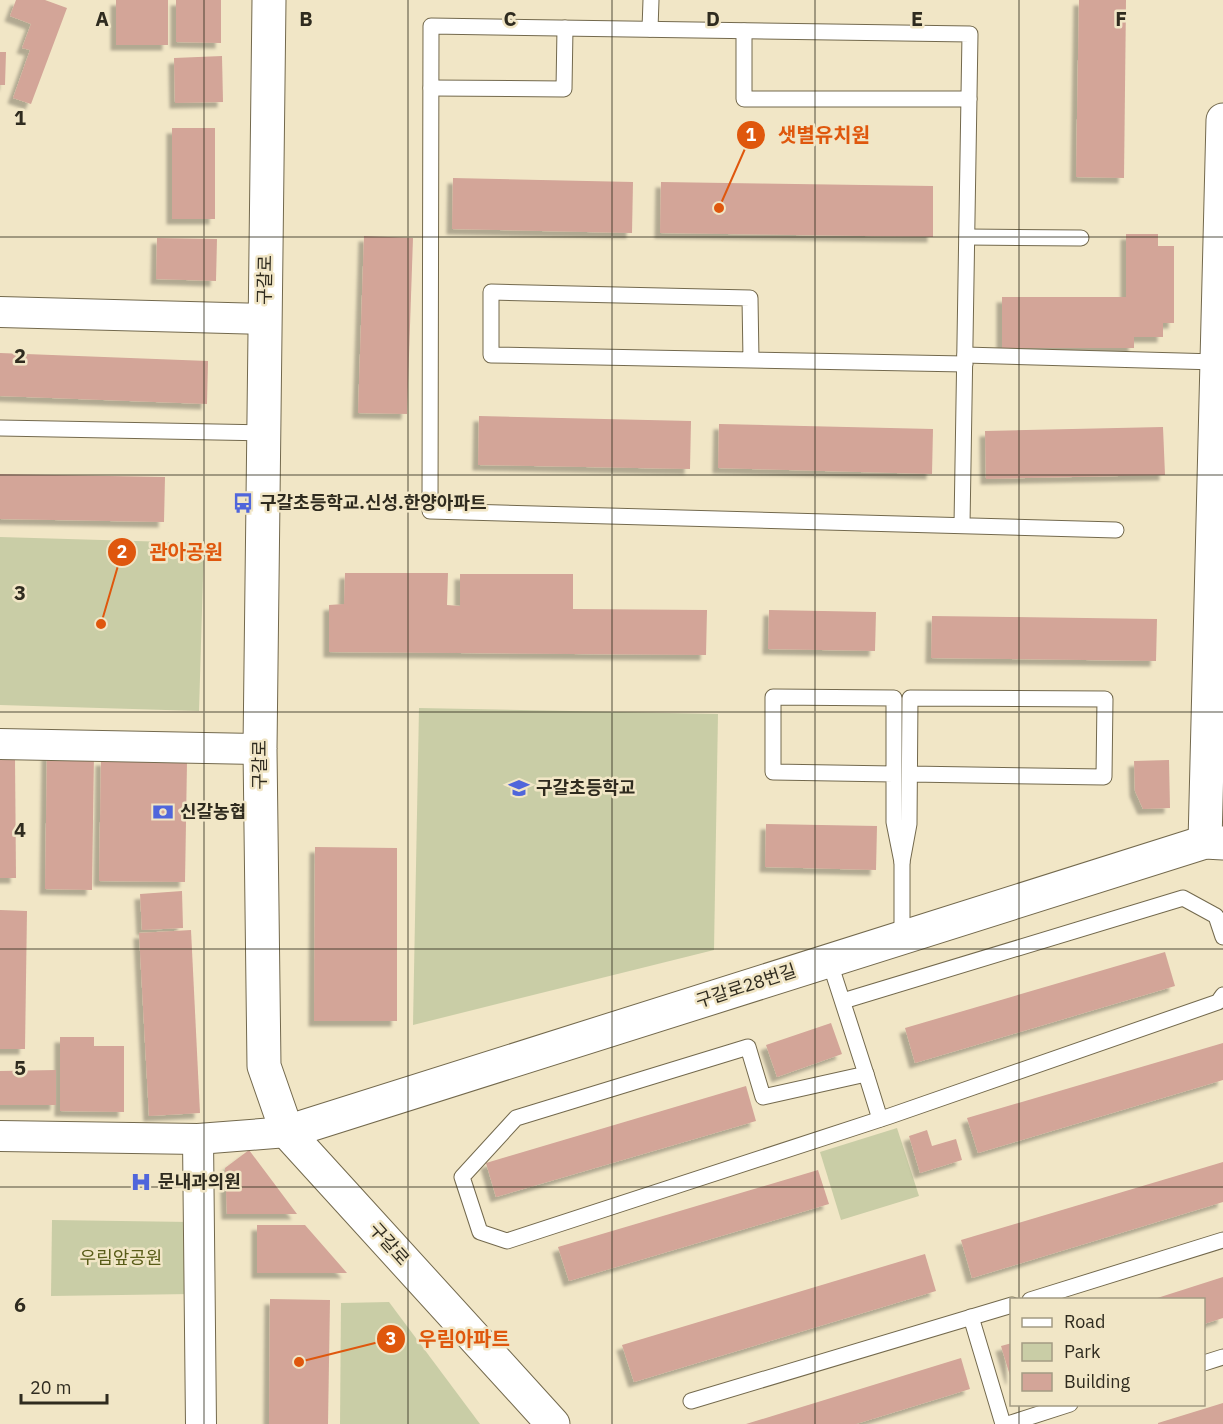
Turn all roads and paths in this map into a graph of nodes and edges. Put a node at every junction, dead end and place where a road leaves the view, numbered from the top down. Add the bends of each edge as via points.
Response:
1 (269, 0) edge
2 (651, 0) edge
3 (565, 28) junction
4 (650, 29) junction
5 (744, 31) junction
6 (431, 88) junction
7 (969, 99) junction
8 (1223, 120) edge
9 (1222, 227) edge
10 (967, 237) junction
11 (1081, 238) dead end
12 (0, 312) edge
13 (265, 319) junction
14 (965, 359) junction
15 (751, 360) junction
16 (1217, 362) junction
17 (0, 428) edge
18 (264, 434) junction
19 (1219, 468) edge
20 (963, 525) junction
21 (1116, 530) dead end
22 (0, 744) edge
23 (260, 748) junction
24 (893, 774) junction
25 (910, 774) junction
26 (1214, 842) edge
27 (902, 862) junction
28 (902, 937) junction
29 (1223, 937) edge
30 (830, 960) junction
31 (1223, 995) edge
32 (843, 1001) junction
33 (866, 1074) junction
34 (880, 1119) junction
35 (287, 1132) junction
36 (0, 1136) edge
37 (198, 1139) junction
38 (1223, 1240) edge
39 (1033, 1298) edge
40 (1010, 1305) edge
41 (971, 1317) junction
42 (1223, 1357) edge
43 (1205, 1362) edge
44 (691, 1401) dead end
45 (1064, 1406) edge
46 (201, 1424) edge
47 (553, 1424) edge
48 (1003, 1424) edge
49 (1008, 1424) edge

1 - 13 street, 구갈로
2 - 4 lane
3 - 4 lane
3 - 6 lane via 564,89
3 - 6 lane via 431,26
4 - 5 lane
5 - 7 lane via 970,34
5 - 7 lane via 744,99
6 - 20 lane via 430,511
7 - 10 lane
8 - 9 street, 구갈로28번길
9 - 16 street, 구갈로28번길
10 - 11 lane
10 - 14 lane
12 - 13 street
13 - 18 street, 구갈로
14 - 15 lane
14 - 16 lane
14 - 20 lane
15 - 15 lane via 491,355 491,292 750,298
16 - 19 street, 구갈로28번길
17 - 18 lane
18 - 23 street, 구갈로
19 - 26 street, 구갈로28번길
20 - 21 lane
22 - 23 street
23 - 35 street, 구갈로 via 264,1065
24 - 24 lane via 773,772 773,697 894,698
24 - 27 lane via 894,822
25 - 25 lane via 1104,777 1105,699 910,698
25 - 27 lane via 909,824
26 - 28 street, 구갈로28번길
27 - 28 lane
28 - 30 street, 구갈로28번길
29 - 32 lane via 1216,915 1183,898
30 - 32 lane
30 - 35 street, 구갈로28번길
31 - 34 lane via 1218,1002
32 - 33 lane
33 - 34 lane
33 - 34 lane via 764,1097 748,1047 516,1118 462,1177 480,1233 507,1240
35 - 37 street
35 - 47 street, 구갈로
36 - 37 street
37 - 46 street
38 - 39 lane
40 - 41 lane
41 - 44 lane
41 - 48 lane
42 - 43 lane
45 - 49 lane

